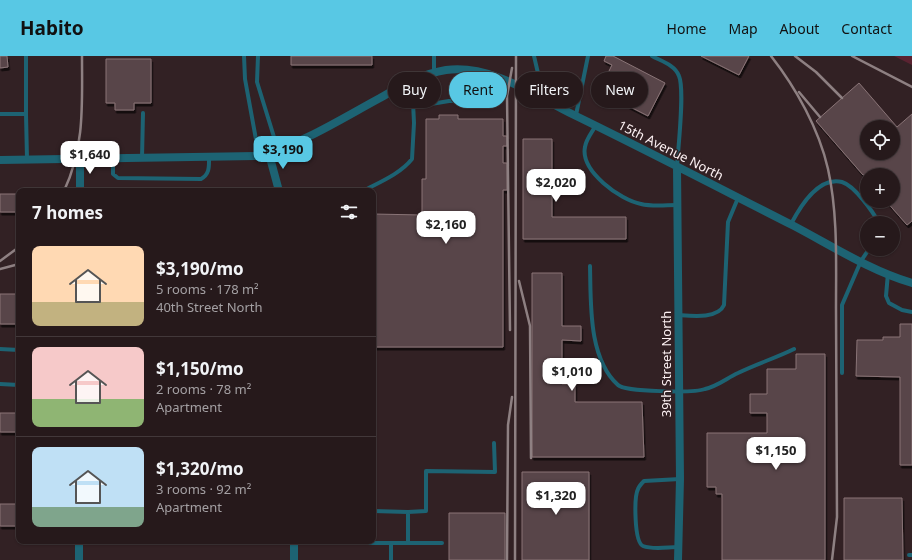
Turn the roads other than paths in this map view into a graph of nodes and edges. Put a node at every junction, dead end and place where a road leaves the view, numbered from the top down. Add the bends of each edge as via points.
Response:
1 (26, 56) edge
2 (244, 56) edge
3 (258, 56) edge
4 (434, 56) edge
5 (534, 56) edge
6 (588, 56) edge
7 (652, 56) edge
8 (434, 72) joint
9 (473, 72) edge
10 (538, 72) edge
11 (388, 93) edge
12 (413, 108) edge
13 (560, 108) edge
14 (143, 113) dead end
15 (0, 114) edge
16 (26, 114) junction
17 (576, 116) junction
18 (596, 125) junction
19 (278, 151) junction
20 (269, 154) junction
21 (209, 156) junction
22 (259, 156) junction
23 (80, 158) junction
24 (113, 158) junction
25 (142, 158) junction
26 (0, 160) edge
27 (27, 160) junction
28 (677, 167) junction
29 (80, 188) edge
30 (278, 188) edge
31 (369, 188) edge
32 (738, 198) junction
33 (679, 205) junction
34 (874, 216) edge
35 (791, 224) junction
36 (864, 256) edge
37 (861, 261) junction
38 (590, 266) dead end
39 (888, 273) junction
40 (912, 283) edge
41 (912, 312) edge
42 (678, 315) junction
43 (0, 349) edge
44 (794, 349) dead end
45 (16, 350) edge
46 (842, 373) dead end
47 (0, 384) edge
48 (16, 385) edge
49 (678, 390) junction
50 (494, 443) dead end
51 (680, 479) junction
52 (376, 511) edge
53 (408, 512) junction
54 (376, 543) edge
55 (391, 543) junction
56 (408, 543) junction
57 (442, 543) dead end
58 (79, 544) edge
59 (294, 544) edge
60 (678, 547) junction
61 (79, 560) edge
62 (294, 560) edge
63 (391, 560) edge
64 (678, 560) edge

1 - 16 lane
2 - 22 lane via 244,79
3 - 19 lane via 257,82
4 - 8 lane
5 - 10 lane
6 - 17 lane
7 - 28 lane via 671,66 679,75 681,91
8 - 9 street, 15th Avenue North
11 - 19 street, 15th Avenue North
12 - 31 lane via 412,159 393,175
13 - 17 street, 15th Avenue North
14 - 25 lane
15 - 16 lane
16 - 27 lane
17 - 18 street, 15th Avenue North
18 - 28 street, 15th Avenue North
18 - 33 lane via 585,146 584,156 586,163 601,182 621,196 641,204
19 - 20 street, 15th Avenue North
20 - 22 street, 15th Avenue North
20 - 30 street
21 - 22 street, 15th Avenue North
21 - 24 lane via 208,172 201,178 118,178 113,174
21 - 25 street, 15th Avenue North
23 - 24 street, 15th Avenue North
23 - 27 street, 15th Avenue North
23 - 29 street
24 - 25 street, 15th Avenue North
26 - 27 street, 15th Avenue North
28 - 32 street, 15th Avenue North
28 - 33 street, 39th Street North
32 - 35 street, 15th Avenue North
32 - 42 lane via 728,222 722,310 717,313
33 - 42 street, 39th Street North
34 - 35 lane via 856,193 842,182 830,182 808,197
35 - 37 street, 15th Avenue North
36 - 37 lane
37 - 39 street, 15th Avenue North
37 - 46 lane via 842,305
38 - 49 lane via 591,312 595,339 600,358 611,376 619,386 630,390
39 - 40 street, 15th Avenue North
39 - 41 lane via 886,296 889,303
42 - 49 street, 39th Street North
43 - 45 lane
44 - 49 lane via 704,390
47 - 48 lane
49 - 51 street, 39th Street North
50 - 53 lane via 495,472 426,471 426,512
51 - 60 street, 39th Street North
51 - 60 lane via 644,481 636,495 636,530 642,546
52 - 53 lane
53 - 56 lane
54 - 55 lane
55 - 56 lane
55 - 63 lane
56 - 57 lane
58 - 61 street
59 - 62 street
60 - 64 street, 39th Street North

